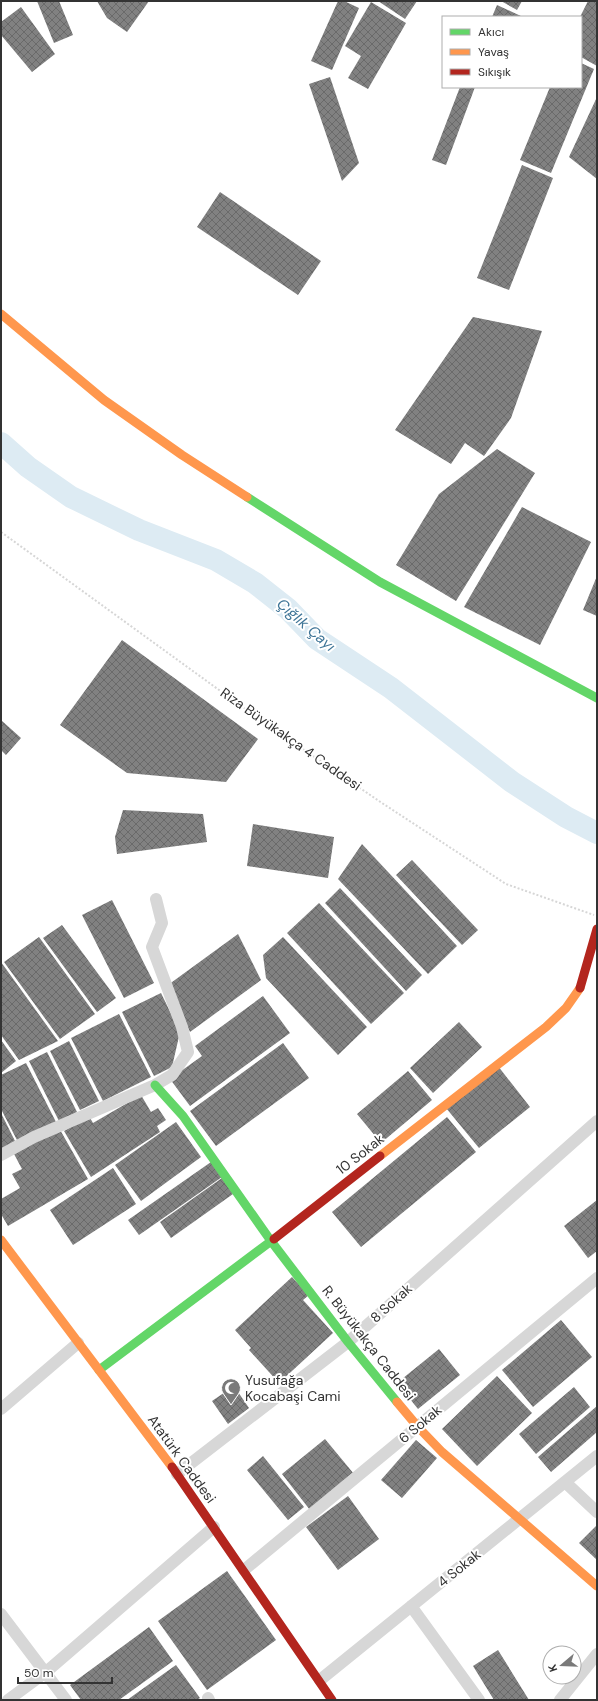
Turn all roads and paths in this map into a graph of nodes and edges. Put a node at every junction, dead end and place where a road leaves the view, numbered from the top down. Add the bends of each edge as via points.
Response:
1 (1, 314) edge
2 (1, 532) edge
3 (597, 698) edge
4 (156, 899) dead end
5 (597, 917) edge
6 (597, 929) edge
7 (155, 1085) junction
8 (597, 1121) edge
9 (1, 1155) edge
10 (1, 1240) edge
11 (272, 1241) junction
12 (597, 1278) edge
13 (348, 1342) junction
14 (78, 1343) junction
15 (99, 1370) junction
16 (1, 1410) edge
17 (418, 1427) junction
18 (597, 1456) edge
19 (177, 1474) junction
20 (565, 1482) junction
21 (597, 1512) edge
22 (519, 1519) junction
23 (214, 1527) junction
24 (244, 1570) junction
25 (597, 1586) edge
26 (411, 1606) junction
27 (1, 1614) edge
28 (597, 1654) edge
29 (46, 1672) junction
30 (320, 1680) junction
31 (8, 1700) edge
32 (66, 1700) edge
33 (332, 1700) edge
34 (479, 1700) edge
35 (560, 1700) edge

1 - 3 street via 104,400 182,455 380,582
2 - 5 path, Riza Büyükakça 4 Caddesi via 266,724 506,884
4 - 7 street via 162,922 152,947 182,1027 188,1052 172,1075
6 - 11 street, 10 Sokak via 581,987 566,1008 546,1027
7 - 9 street via 34,1137
7 - 11 street, R. Büyükakça Caddesi via 183,1116
8 - 13 street, 8 Sokak
10 - 14 street, Atatürk Caddesi
11 - 13 street, R. Büyükakça Caddesi
11 - 15 street, 10 Sokak
12 - 17 street, 6 Sokak
13 - 17 street, R. Büyükakça Caddesi
13 - 19 street, 8 Sokak
14 - 15 street, Atatürk Caddesi
14 - 16 street
15 - 19 street, Atatürk Caddesi
17 - 22 street, R. Büyükakça Caddesi via 442,1452
17 - 24 street, 6 Sokak
18 - 20 street, 4 Sokak
19 - 23 street, Atatürk Caddesi
20 - 21 street
20 - 22 street, 4 Sokak
22 - 25 street, R. Büyükakça Caddesi
22 - 26 street, 4 Sokak
23 - 24 street, Atatürk Caddesi
23 - 29 street
24 - 30 street, Atatürk Caddesi
26 - 30 street, 4 Sokak
26 - 34 street
27 - 29 street
28 - 35 street
29 - 31 street
29 - 32 street
30 - 33 street, Atatürk Caddesi

